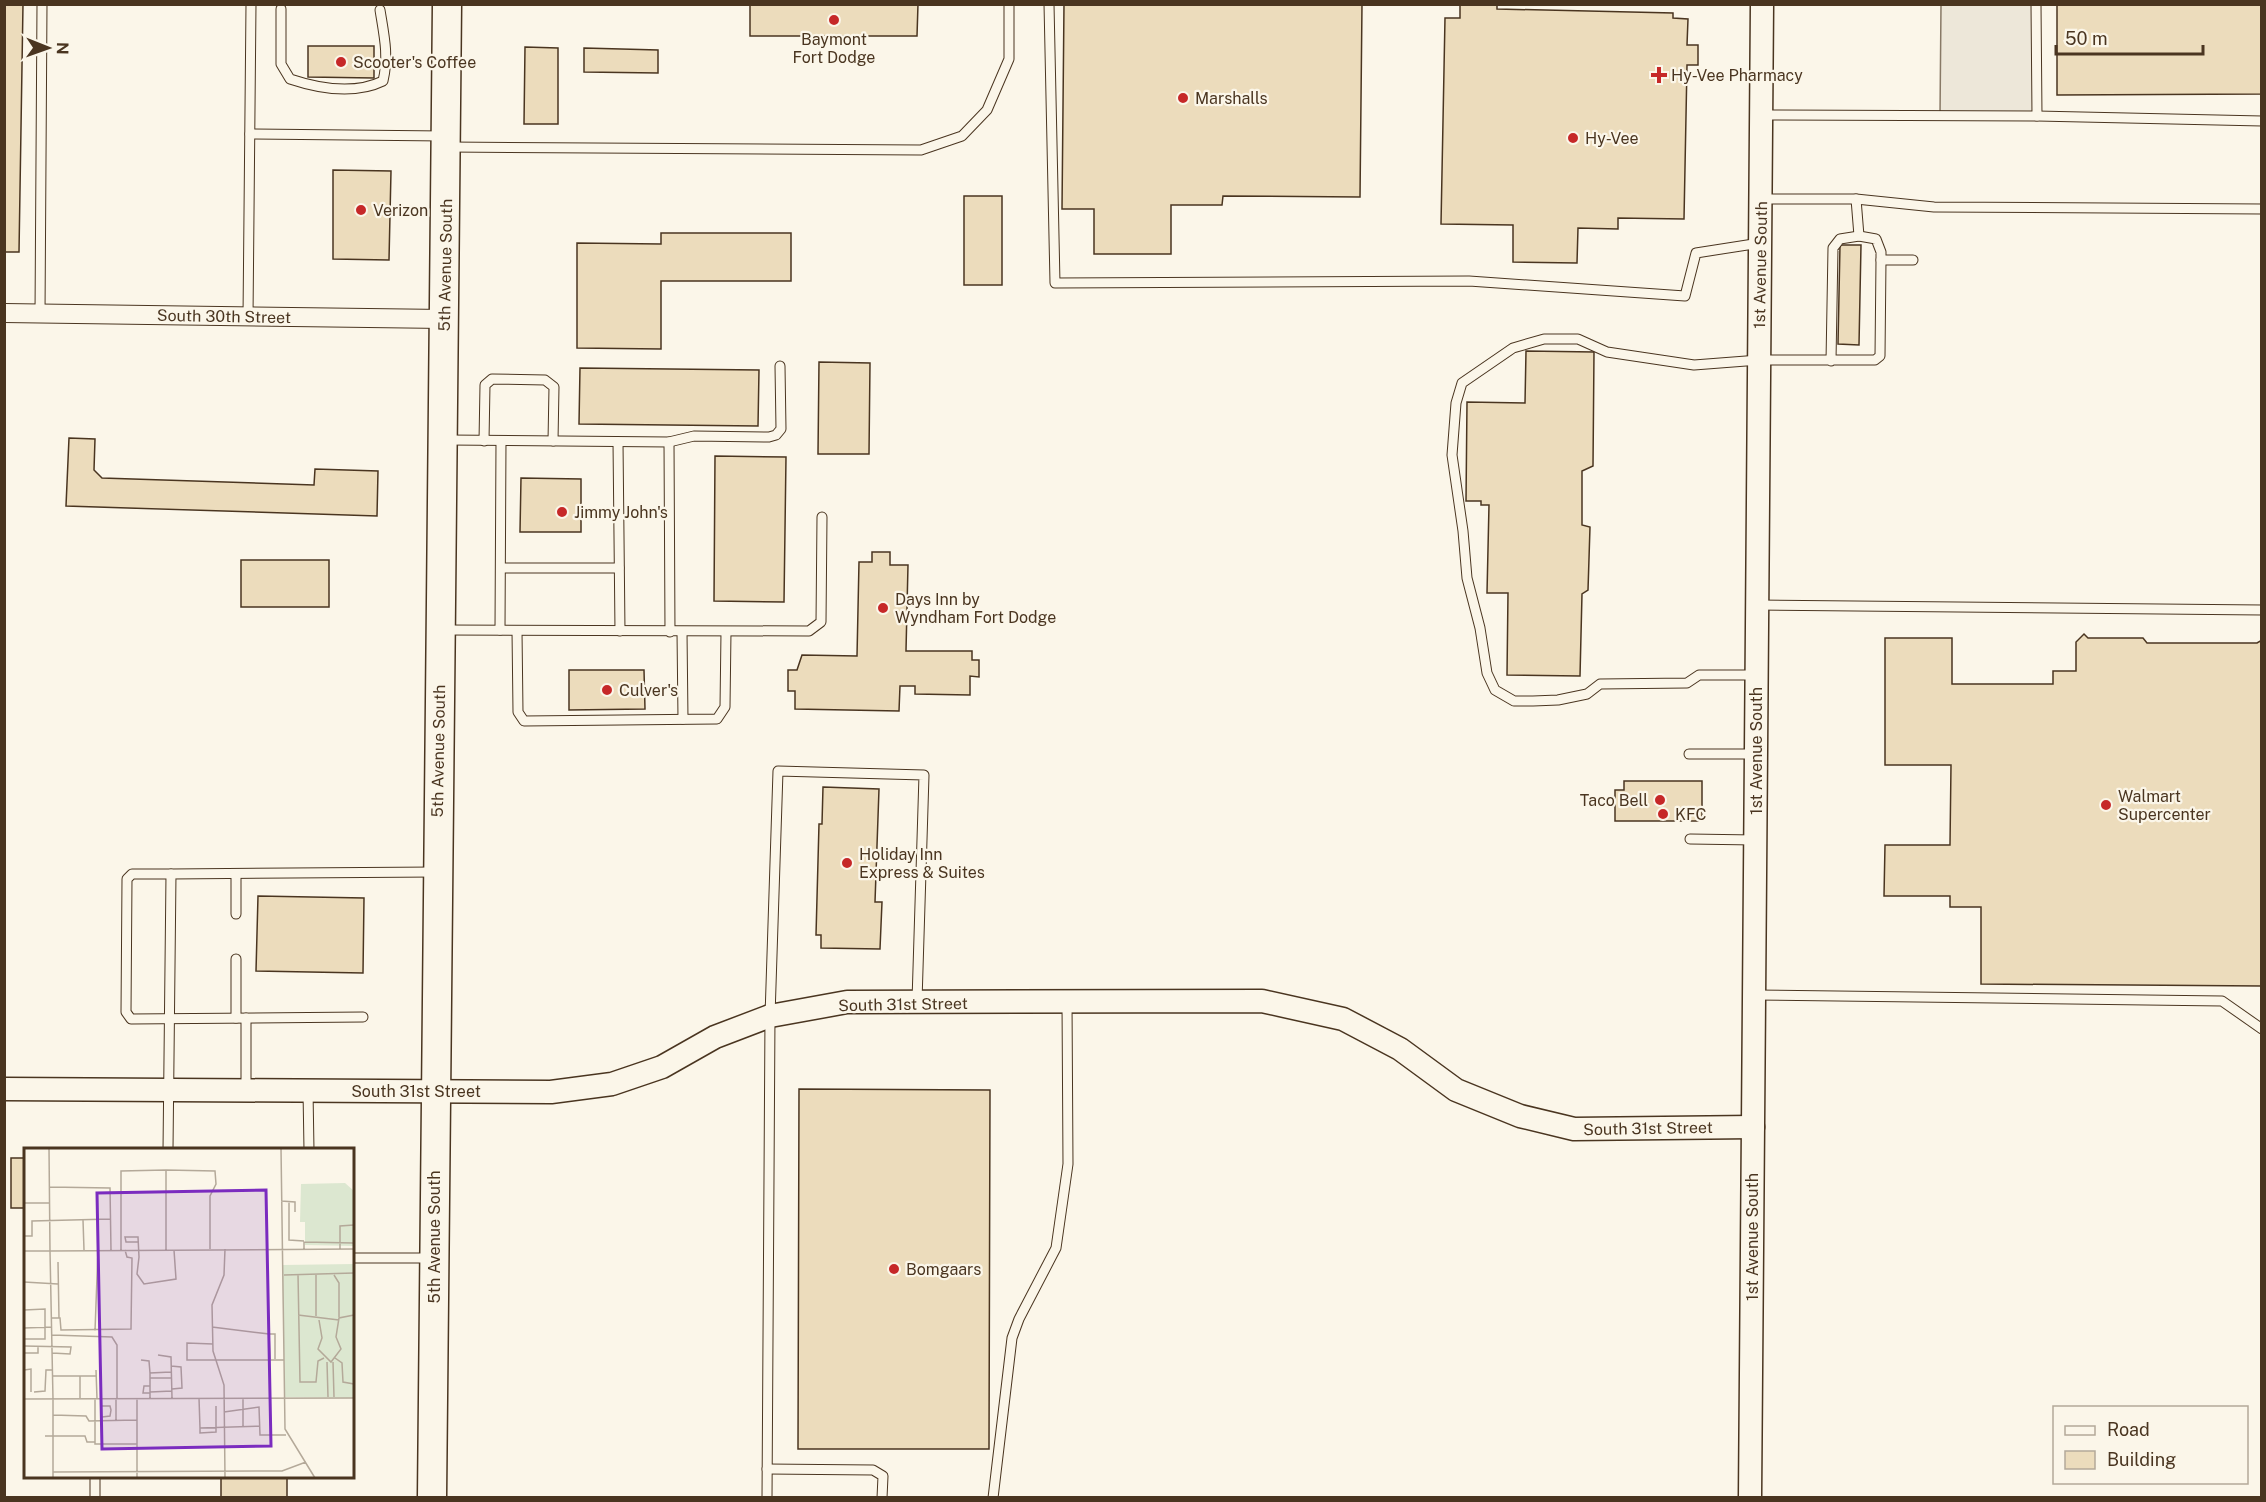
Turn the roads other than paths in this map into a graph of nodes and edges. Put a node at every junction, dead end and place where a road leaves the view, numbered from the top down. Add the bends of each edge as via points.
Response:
1 (42, 4) edge
2 (251, 4) edge
3 (447, 4) edge
4 (1010, 4) edge
5 (1049, 4) edge
6 (1762, 4) edge
7 (2037, 4) edge
8 (280, 9) dead end
9 (380, 10) dead end
10 (1761, 115) junction
11 (2037, 116) junction
12 (2262, 121) edge
13 (250, 135) junction
14 (446, 142) junction
15 (1761, 199) junction
16 (1856, 199) junction
17 (2262, 209) edge
18 (1859, 236) junction
19 (1760, 243) junction
20 (1881, 260) junction
21 (1913, 260) dead end
22 (4, 313) edge
23 (40, 314) junction
24 (249, 317) junction
25 (444, 320) junction
26 (1759, 360) junction
27 (1831, 361) junction
28 (780, 366) dead end
29 (443, 440) junction
30 (484, 441) junction
31 (501, 441) junction
32 (554, 441) junction
33 (618, 442) junction
34 (669, 442) junction
35 (822, 517) dead end
36 (501, 568) junction
37 (619, 568) junction
38 (1757, 605) junction
39 (2262, 610) edge
40 (439, 630) junction
41 (500, 630) junction
42 (517, 631) junction
43 (620, 631) junction
44 (670, 632) junction
45 (682, 632) junction
46 (726, 632) junction
47 (1757, 675) junction
48 (683, 719) junction
49 (1689, 754) dead end
50 (1756, 754) junction
51 (1690, 839) dead end
52 (1755, 840) junction
53 (437, 872) junction
54 (171, 874) junction
55 (237, 874) junction
56 (236, 914) dead end
57 (236, 959) dead end
58 (1754, 995) junction
59 (917, 1002) junction
60 (1067, 1002) junction
61 (770, 1016) junction
62 (363, 1017) dead end
63 (170, 1018) junction
64 (241, 1018) junction
65 (2262, 1029) edge
66 (4, 1089) edge
67 (169, 1090) junction
68 (246, 1090) junction
69 (308, 1091) junction
70 (435, 1092) junction
71 (1753, 1127) junction
72 (168, 1148) edge
73 (309, 1148) edge
74 (354, 1258) edge
75 (434, 1258) junction
76 (767, 1468) junction
77 (95, 1478) edge
78 (95, 1497) edge
79 (432, 1497) edge
80 (767, 1497) edge
81 (882, 1497) edge
82 (993, 1497) edge
83 (1750, 1497) edge

1 - 23 lane
2 - 13 lane
3 - 14 main road, 5th Avenue South
4 - 14 lane via 1009,59 987,110 962,136 921,150
5 - 19 lane via 1055,283 1469,281 1685,296 1696,253
6 - 10 street, 1st Avenue South
7 - 11 lane
8 - 9 lane via 281,64 290,79 340,89 373,86 383,81 387,64
10 - 11 lane
10 - 15 street, 1st Avenue South
11 - 12 lane
13 - 14 lane
13 - 24 lane
14 - 25 main road, 5th Avenue South
15 - 16 lane
15 - 19 street, 1st Avenue South
16 - 17 lane via 1934,207
16 - 18 lane
18 - 20 lane via 1876,239
18 - 27 lane via 1840,239 1833,248
19 - 26 street, 1st Avenue South
20 - 21 lane
20 - 27 lane via 1880,356 1875,360
22 - 23 street, South 30th Street
23 - 24 street, South 30th Street
24 - 25 street, South 30th Street
25 - 29 main road, 5th Avenue South
26 - 27 lane
26 - 38 street, 1st Avenue South
26 - 47 lane via 1694,365 1607,352 1578,339 1544,339 1513,348 1462,383 1456,403 1452,455 1467,578 1486,673 1495,690 1514,701 1558,700 1587,694 1600,684 1687,683 1699,675
28 - 34 lane via 781,429 776,435 694,436
29 - 30 lane
29 - 40 main road, 5th Avenue South
30 - 31 lane
30 - 32 lane via 485,385 492,379 545,380 554,387
31 - 32 lane
31 - 36 lane
32 - 33 lane
33 - 34 lane
33 - 37 lane
34 - 44 lane
35 - 46 lane via 821,622 809,631
36 - 37 lane
36 - 41 lane
37 - 43 lane
38 - 39 lane
38 - 47 street, 1st Avenue South
40 - 41 lane
40 - 53 main road, 5th Avenue South
41 - 42 lane
42 - 43 lane
42 - 48 lane via 518,712 524,721
43 - 44 lane
44 - 45 lane
45 - 46 lane
45 - 48 lane
46 - 48 lane via 725,707 717,719
47 - 50 street, 1st Avenue South
49 - 50 lane
50 - 52 street, 1st Avenue South
51 - 52 lane
52 - 58 street, 1st Avenue South
53 - 55 lane
53 - 70 main road, 5th Avenue South
54 - 55 lane
54 - 63 lane
54 - 63 lane via 132,874 127,879 126,1012 131,1019
55 - 56 lane
57 - 64 lane
58 - 65 lane via 2222,1001
58 - 71 street, 1st Avenue South
59 - 60 street, South 31st Street
59 - 61 street, South 31st Street via 847,1002
59 - 61 lane via 924,775 778,771
60 - 71 street, South 31st Street via 1262,1001 1343,1019 1400,1048 1456,1090 1520,1116 1574,1129
60 - 82 lane via 1068,1164 1056,1248 1012,1338
61 - 70 street, South 31st Street via 715,1037 662,1067 612,1084 551,1092
61 - 76 lane
62 - 64 lane
63 - 64 lane
63 - 67 lane
64 - 68 lane
66 - 67 street, South 31st Street
67 - 68 street, South 31st Street
67 - 72 lane
68 - 69 street, South 31st Street
69 - 70 street, South 31st Street
69 - 73 lane
70 - 75 main road, 5th Avenue South
71 - 83 street, 1st Avenue South
74 - 75 lane
75 - 79 main road, 5th Avenue South
76 - 80 lane
76 - 81 lane via 873,1470 883,1476
77 - 78 lane

